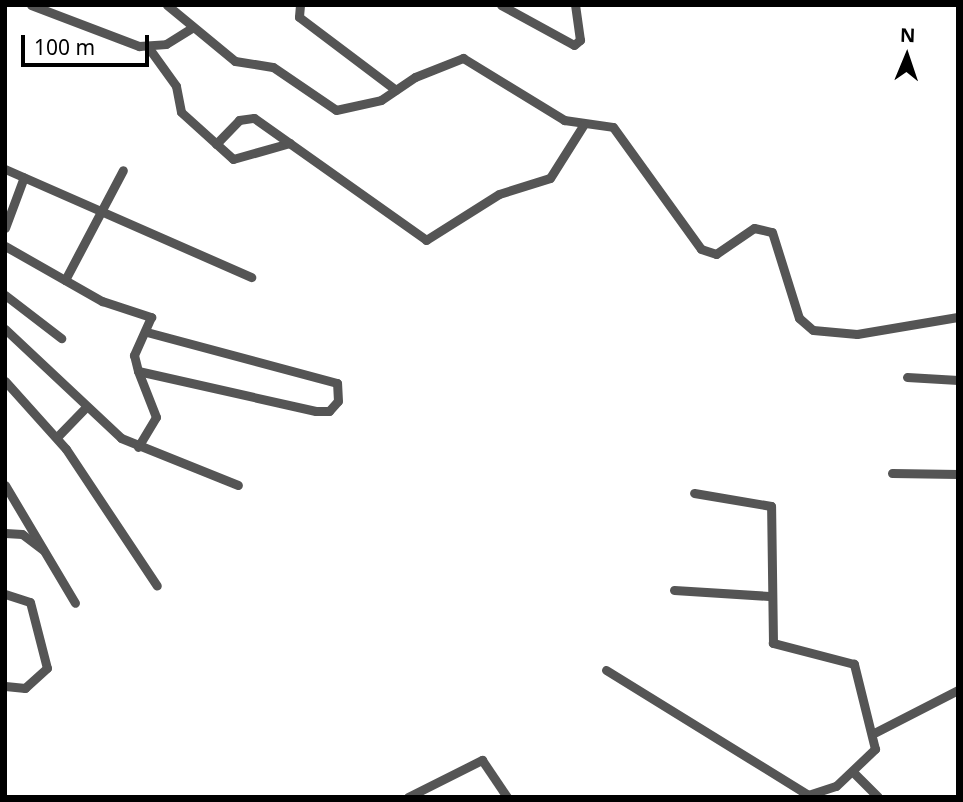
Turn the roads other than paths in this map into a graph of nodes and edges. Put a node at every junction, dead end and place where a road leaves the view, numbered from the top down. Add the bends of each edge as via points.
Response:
1 (31, 5) edge
2 (167, 5) edge
3 (300, 5) edge
4 (501, 5) edge
5 (575, 5) edge
6 (192, 28) junction
7 (148, 47) junction
8 (396, 90) junction
9 (584, 124) junction
10 (290, 143) junction
11 (216, 144) junction
12 (5, 169) edge
13 (123, 170) dead end
14 (24, 177) junction
15 (98, 211) junction
16 (5, 228) edge
17 (5, 246) edge
18 (251, 276) dead end
19 (65, 280) junction
20 (5, 295) edge
21 (958, 317) edge
22 (5, 329) edge
23 (146, 332) junction
24 (61, 338) dead end
25 (135, 368) junction
26 (907, 377) dead end
27 (958, 380) edge
28 (5, 381) edge
29 (86, 407) junction
30 (57, 437) junction
31 (138, 447) junction
32 (892, 473) dead end
33 (958, 474) edge
34 (5, 485) edge
35 (238, 485) dead end
36 (694, 493) dead end
37 (5, 533) edge
38 (43, 550) junction
39 (158, 586) dead end
40 (674, 590) dead end
41 (5, 594) edge
42 (769, 596) junction
43 (75, 603) dead end
44 (606, 670) dead end
45 (5, 686) edge
46 (958, 690) edge
47 (876, 732) junction
48 (854, 773) junction
49 (797, 790) junction
50 (408, 797) edge
51 (507, 797) edge
52 (789, 797) edge
53 (878, 797) edge

1 - 7 street
2 - 6 street
3 - 8 street via 299,17
4 - 5 street via 571,44 580,40
6 - 7 street
6 - 8 street via 240,64 273,67 336,110 365,106
7 - 11 street via 176,86 181,112
8 - 9 street via 463,58 564,120
9 - 10 street via 550,178 499,194 426,240
9 - 21 street via 616,130 708,253 722,252 754,228 772,232 804,325 857,334
10 - 11 street via 252,150 236,160
10 - 11 street via 251,116
12 - 14 street
13 - 15 street
14 - 15 street
14 - 16 street
15 - 18 street
15 - 19 street
17 - 19 street
19 - 23 street via 109,304 149,315
20 - 24 street
22 - 29 street
23 - 25 street
23 - 25 street via 337,383 338,401 323,412
25 - 31 street via 156,417
26 - 27 street
28 - 30 street
29 - 30 street
29 - 31 street
30 - 39 street
31 - 35 street via 190,461
32 - 33 street
34 - 38 street
36 - 42 street via 771,506 775,569
37 - 38 street via 22,534
38 - 43 street
40 - 42 street
41 - 45 street via 30,602 47,668 25,688
42 - 47 street via 773,643 849,660
44 - 49 street
46 - 47 street
47 - 48 street via 870,759
48 - 49 street via 820,794
48 - 53 street
49 - 52 street
50 - 51 street via 482,760

